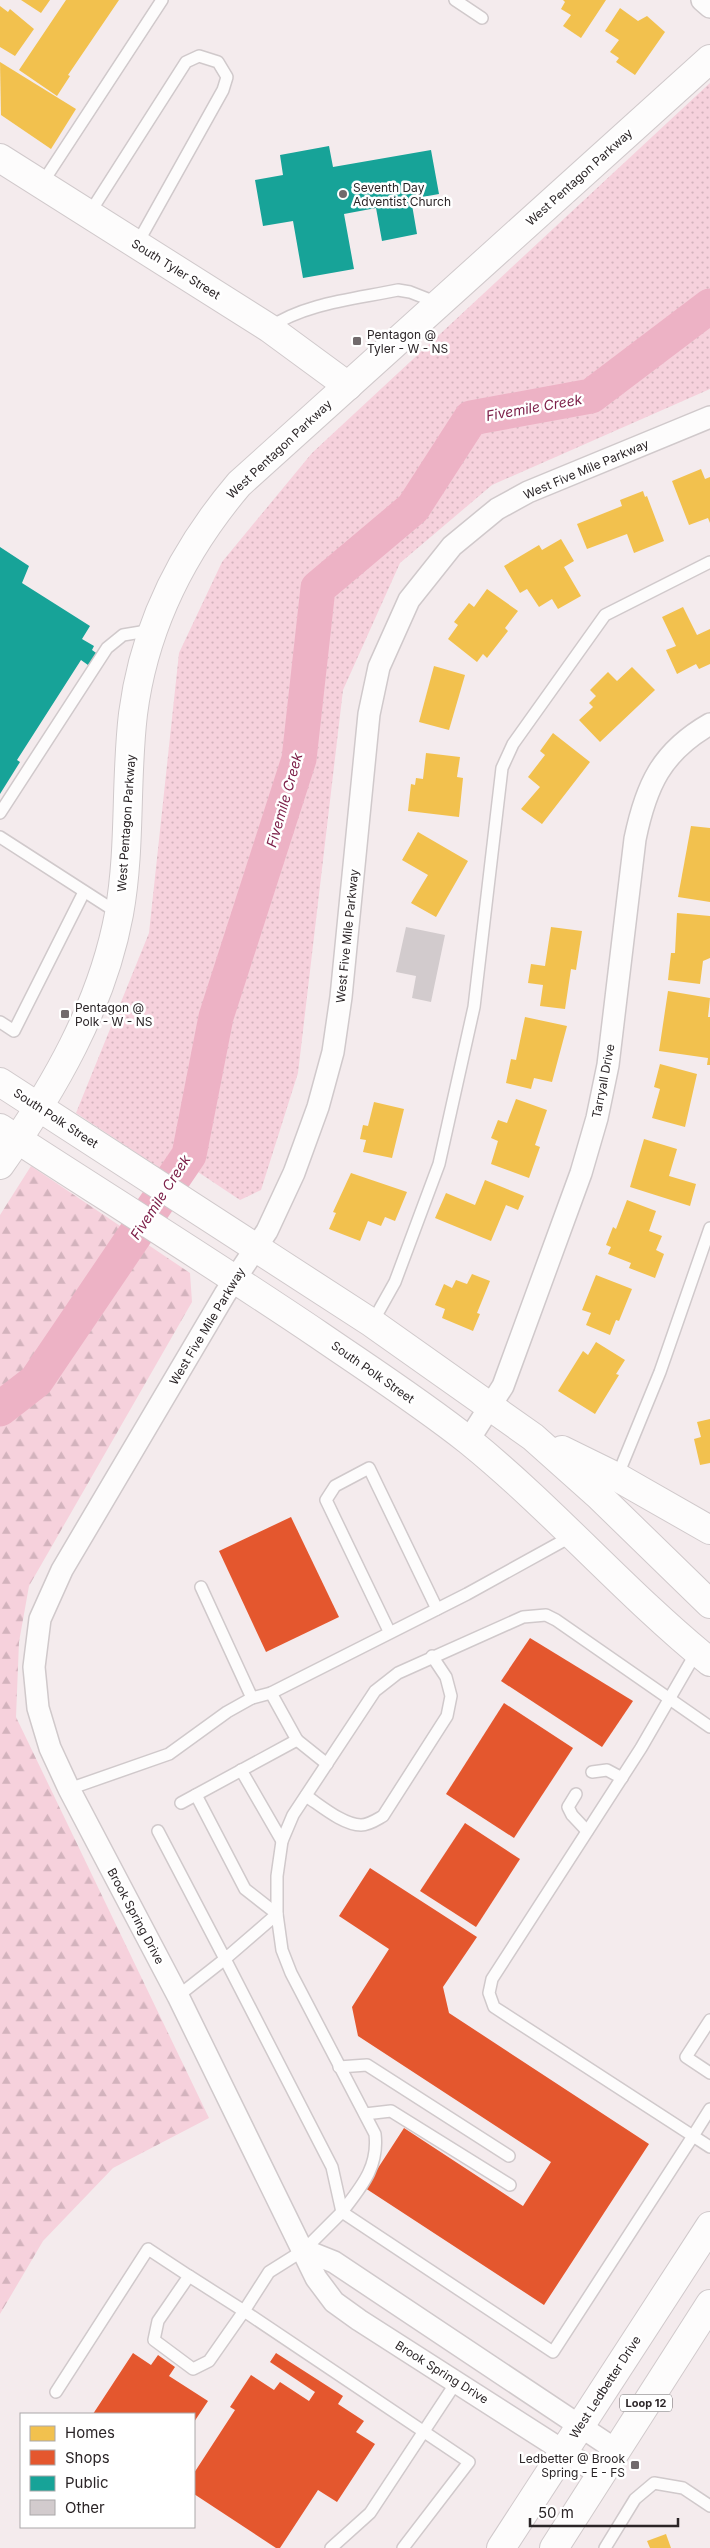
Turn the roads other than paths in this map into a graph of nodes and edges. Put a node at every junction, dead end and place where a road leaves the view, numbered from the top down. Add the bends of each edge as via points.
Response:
1 (455, 0) edge
2 (702, 0) edge
3 (156, 2) edge
4 (710, 7) edge
5 (482, 18) dead end
6 (710, 59) edge
7 (0, 158) edge
8 (41, 185) junction
9 (89, 214) junction
10 (137, 244) junction
11 (439, 304) junction
12 (270, 328) junction
13 (348, 386) junction
14 (710, 417) edge
15 (710, 562) edge
16 (153, 630) junction
17 (710, 724) edge
18 (0, 813) edge
19 (0, 837) edge
20 (84, 892) junction
21 (119, 914) junction
22 (0, 1022) edge
23 (0, 1082) edge
24 (38, 1107) junction
25 (9, 1134) edge
26 (0, 1165) edge
27 (710, 1228) edge
28 (256, 1248) junction
29 (235, 1279) junction
30 (372, 1323) junction
31 (491, 1406) junction
32 (533, 1436) junction
33 (468, 1440) junction
34 (617, 1477) junction
35 (710, 1530) edge
36 (574, 1535) junction
37 (62, 1570) joint
38 (201, 1587) dead end
39 (710, 1604) edge
40 (437, 1609) junction
41 (389, 1631) junction
42 (706, 1650) edge
43 (432, 1656) junction
44 (270, 1693) junction
45 (252, 1698) junction
46 (668, 1700) junction
47 (710, 1727) edge
48 (297, 1740) junction
49 (327, 1764) junction
50 (241, 1770) junction
51 (592, 1772) dead end
52 (622, 1778) junction
53 (69, 1789) junction
54 (576, 1794) dead end
55 (196, 1795) junction
56 (306, 1796) junction
57 (181, 1803) dead end
58 (158, 1831) dead end
59 (587, 1831) junction
60 (282, 1841) junction
61 (277, 1914) junction
62 (225, 1959) junction
63 (178, 1996) junction
64 (710, 2020) edge
65 (339, 2067) junction
66 (710, 2074) edge
67 (710, 2109) edge
68 (365, 2114) junction
69 (693, 2136) junction
70 (710, 2147) edge
71 (509, 2156) dead end
72 (510, 2185) dead end
73 (342, 2212) junction
74 (710, 2226) edge
75 (304, 2250) junction
76 (189, 2276) junction
77 (710, 2304) edge
78 (244, 2311) junction
79 (457, 2382) junction
80 (56, 2392) dead end
81 (580, 2425) junction
82 (425, 2432) junction
83 (565, 2450) junction
84 (616, 2450) junction
85 (601, 2475) junction
86 (710, 2506) edge
87 (331, 2548) edge
88 (403, 2548) edge
89 (501, 2548) edge
90 (554, 2548) edge
91 (605, 2548) edge

1 - 5 lane
2 - 4 street
3 - 8 lane
6 - 11 main road, West Pentagon Parkway
7 - 8 main road, South Tyler Street
8 - 9 main road, South Tyler Street
9 - 10 main road, South Tyler Street
9 - 10 lane via 186,62 199,56 218,62 227,77 223,90
10 - 12 main road, South Tyler Street
11 - 12 lane via 398,290 306,310 285,317
11 - 13 main road, West Pentagon Parkway
12 - 13 main road, South Tyler Street
13 - 16 main road, West Pentagon Parkway via 238,484 212,516 187,555
14 - 28 street, West Five Mile Parkway via 528,492 498,509 452,546 410,600 379,667 369,714 333,1052 318,1107 294,1173
15 - 30 lane via 605,615 512,744 502,768 474,1007 439,1164 394,1282
16 - 18 lane via 124,635 107,648
16 - 21 main road, West Pentagon Parkway via 140,674 133,716 126,852
17 - 31 street, Tarryall Drive via 674,750 650,786 641,810 608,1065 597,1118 520,1343 503,1386
19 - 20 lane
20 - 21 lane
20 - 22 lane via 14,1031
21 - 24 main road, West Pentagon Parkway via 111,950 87,1016
23 - 24 main road, South Polk Street
24 - 25 main road, West Pentagon Parkway
24 - 28 main road, South Polk Street
25 - 26 main road, West Pentagon Parkway
25 - 29 main road, South Polk Street
27 - 34 lane via 660,1372
28 - 29 street, West Five Mile Parkway
28 - 30 main road, South Polk Street
29 - 33 main road, South Polk Street via 383,1378
29 - 37 street, West Five Mile Parkway
30 - 31 main road, South Polk Street
31 - 32 main road, South Polk Street
31 - 33 street, Tarryall Drive
32 - 34 main road
32 - 39 main road, South Polk Street
33 - 36 main road, South Polk Street
34 - 35 main road
36 - 40 lane
36 - 42 main road, South Polk Street
37 - 53 street, Brook Spring Drive via 40,1619 34,1667 40,1716 50,1748
38 - 45 lane
40 - 41 lane
40 - 41 lane via 370,1468 336,1486 326,1500
41 - 44 lane
42 - 46 lane
43 - 46 lane via 523,1617 546,1615
43 - 49 lane via 398,1673 375,1691
43 - 56 lane via 446,1677 451,1696 447,1716 382,1816 369,1824 359,1825
44 - 45 lane
44 - 48 lane
45 - 53 lane via 169,1754
46 - 47 lane
46 - 52 lane
48 - 49 lane
48 - 50 lane
49 - 56 lane
50 - 55 lane
50 - 60 lane
51 - 52 lane via 607,1770
52 - 59 lane
53 - 63 street, Brook Spring Drive
54 - 59 lane via 568,1807
55 - 57 lane
55 - 61 lane via 245,1889
56 - 60 lane via 293,1815
58 - 62 lane
59 - 69 lane via 492,1979 489,1993 494,2007
60 - 61 lane via 277,1876
61 - 62 lane
61 - 65 lane via 282,1950 291,1973
62 - 63 lane
62 - 73 lane via 332,2167
63 - 75 street, Brook Spring Drive
64 - 66 lane via 686,2057
65 - 68 lane
65 - 71 lane via 367,2065
67 - 69 lane
68 - 72 lane via 391,2111
68 - 73 lane via 375,2134 377,2149 365,2182
69 - 70 lane
69 - 73 lane via 553,2352
73 - 75 lane
74 - 81 main road, West Ledbetter Drive / Loop 12
75 - 78 lane via 269,2272
75 - 79 street, Brook Spring Drive via 316,2278 334,2302
75 - 81 street via 334,2262
76 - 78 lane
76 - 78 lane via 158,2321 154,2340 194,2369 209,2361
76 - 80 lane via 148,2250
77 - 84 main road, Loop 12
78 - 82 lane
79 - 82 lane
79 - 83 street, Brook Spring Drive
81 - 83 main road, West Ledbetter Drive / Loop 12
81 - 84 street
82 - 87 lane via 370,2513
82 - 88 lane via 469,2462
83 - 85 street, Brook Spring Drive
83 - 89 main road, West Ledbetter Drive / Loop 12
84 - 85 main road, Loop 12
85 - 90 main road, Loop 12
86 - 91 lane via 683,2488 654,2483 635,2499

